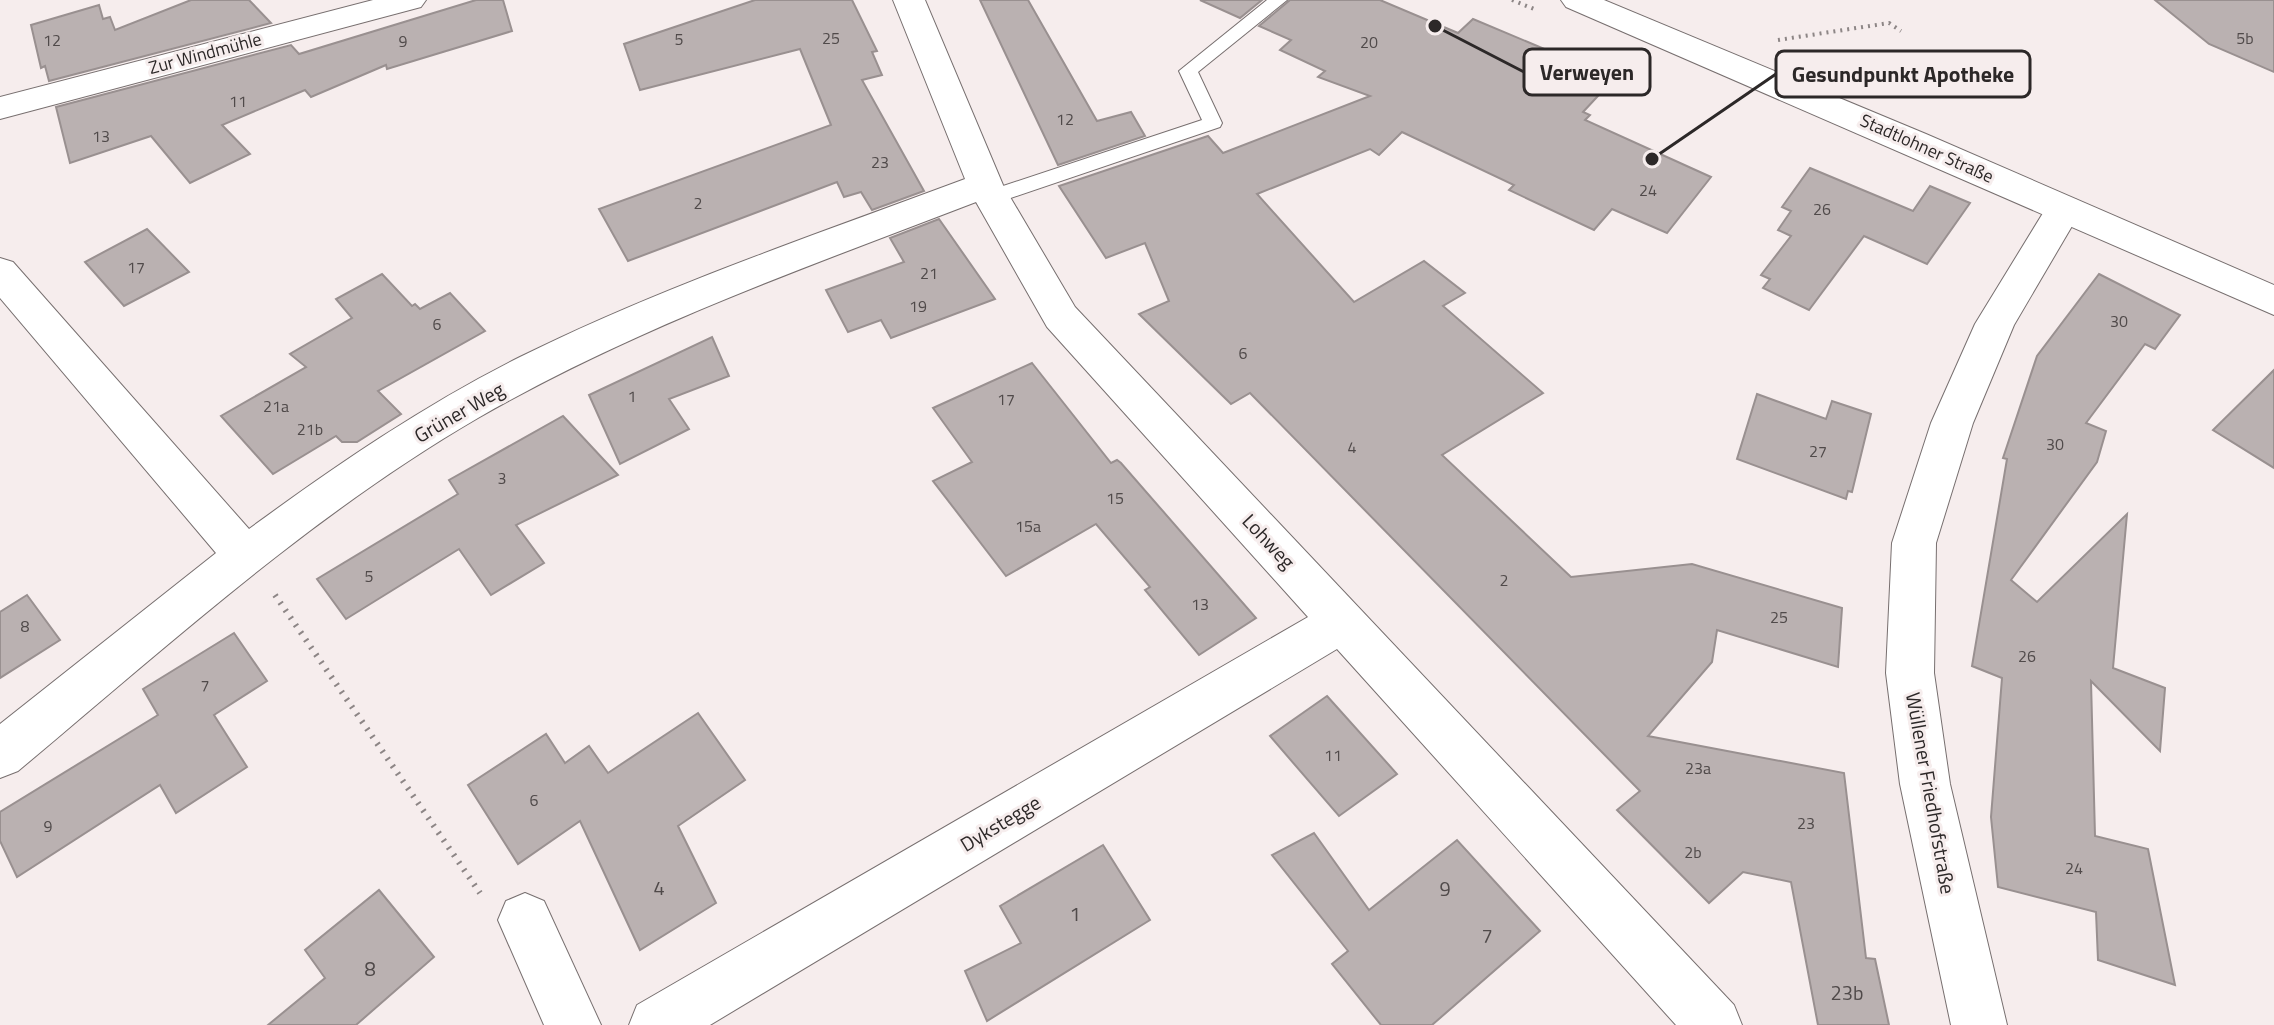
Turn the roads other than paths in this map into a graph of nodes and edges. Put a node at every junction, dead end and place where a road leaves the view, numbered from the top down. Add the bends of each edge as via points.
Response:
1 (410, 0) edge
2 (909, 0) edge
3 (1278, 0) edge
4 (1577, 0) edge
5 (313, 11) edge
6 (0, 108) edge
7 (989, 191) junction
8 (2064, 209) junction
9 (0, 272) edge
10 (2274, 301) edge
11 (245, 556) junction
12 (1343, 621) junction
13 (0, 755) edge
14 (525, 920) road end
15 (573, 1025) edge
16 (657, 1025) edge
17 (1714, 1025) edge
18 (1979, 1025) edge

1 - 5 street, Zur Windmühle
2 - 7 street, Lohweg
3 - 7 lane via 1188,71 1213,123
4 - 8 street, Stadtlohner Straße
5 - 6 street, Zur Windmühle
7 - 11 street, Grüner Weg via 682,301 531,370 387,454
7 - 12 street, Lohweg via 1061,317
8 - 10 street, Stadtlohner Straße
8 - 18 street, Wüllener Friedhofstraße via 1995,324 1952,423 1914,543 1910,673 1925,784
9 - 11 street
11 - 13 street, Grüner Weg
12 - 16 street, Dykstegge
12 - 17 street, Lohweg
14 - 15 street

